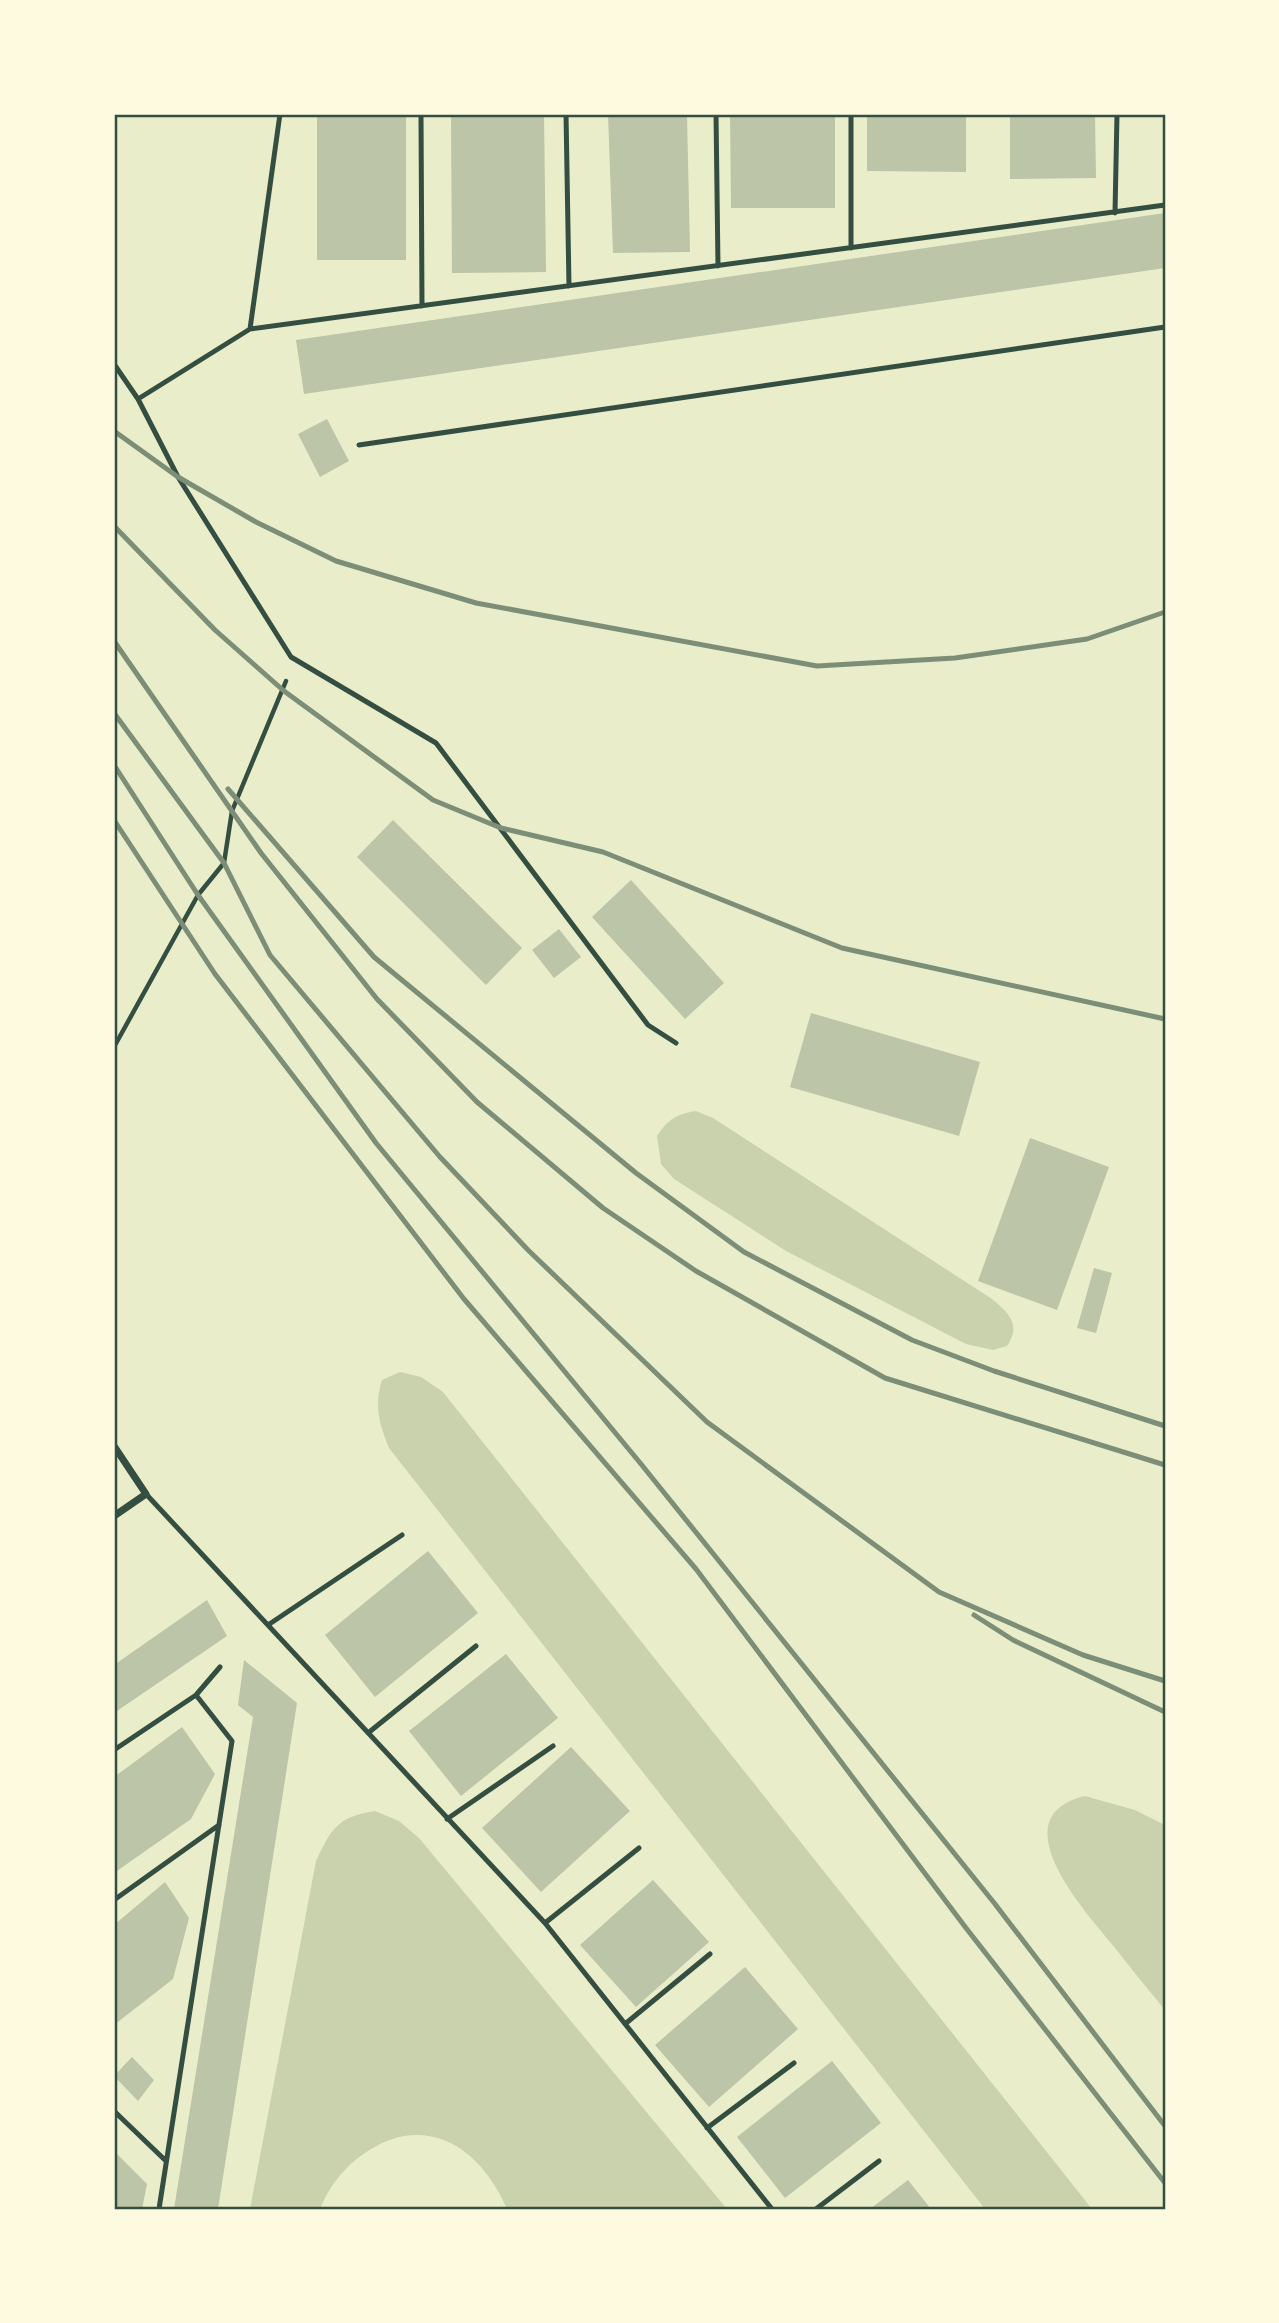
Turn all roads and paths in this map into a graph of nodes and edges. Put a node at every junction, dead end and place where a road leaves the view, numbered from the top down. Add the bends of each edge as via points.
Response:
1 (280, 114) edge
2 (421, 114) edge
3 (566, 114) edge
4 (716, 114) edge
5 (851, 114) edge
6 (1117, 114) edge
7 (1165, 205) edge
8 (1115, 213) junction
9 (851, 248) junction
10 (718, 266) junction
11 (569, 286) junction
12 (422, 306) junction
13 (1165, 327) edge
14 (250, 329) junction
15 (114, 364) edge
16 (138, 399) junction
17 (359, 445) dead end
18 (291, 656) junction
19 (676, 1043) dead end
20 (114, 1046) edge
21 (114, 1446) edge
22 (146, 1494) junction
23 (114, 1516) edge
24 (402, 1535) dead end
25 (268, 1625) junction
26 (476, 1646) dead end
27 (220, 1667) dead end
28 (196, 1695) junction
29 (368, 1733) junction
30 (553, 1746) dead end
31 (114, 1750) edge
32 (447, 1819) junction
33 (219, 1825) junction
34 (639, 1848) dead end
35 (114, 1899) edge
36 (545, 1923) junction
37 (710, 1954) dead end
38 (625, 2024) junction
39 (794, 2063) dead end
40 (114, 2110) edge
41 (707, 2128) junction
42 (166, 2161) junction
43 (879, 2161) dead end
44 (159, 2209) edge
45 (772, 2209) edge
46 (816, 2209) edge

1 - 14 lane
2 - 12 lane
3 - 11 lane
4 - 10 lane
5 - 9 lane
6 - 8 lane
7 - 8 lane
8 - 9 lane
9 - 10 lane
10 - 11 lane
11 - 12 lane
12 - 14 lane
13 - 17 lane
14 - 16 lane
15 - 16 lane
16 - 18 lane via 178,477
18 - 19 lane via 436,743 648,1025
18 - 20 path via 284,691 232,811 225,863 198,895
21 - 22 street
22 - 23 street
22 - 25 lane
24 - 25 lane
25 - 29 lane
26 - 29 lane
27 - 28 lane
28 - 31 lane
28 - 33 lane via 232,1741
29 - 32 lane
30 - 32 lane
32 - 36 lane
33 - 35 lane
33 - 42 lane
34 - 36 lane
36 - 38 lane
37 - 38 lane
38 - 41 lane
39 - 41 lane
40 - 42 lane
41 - 45 lane
42 - 44 lane
43 - 46 lane

